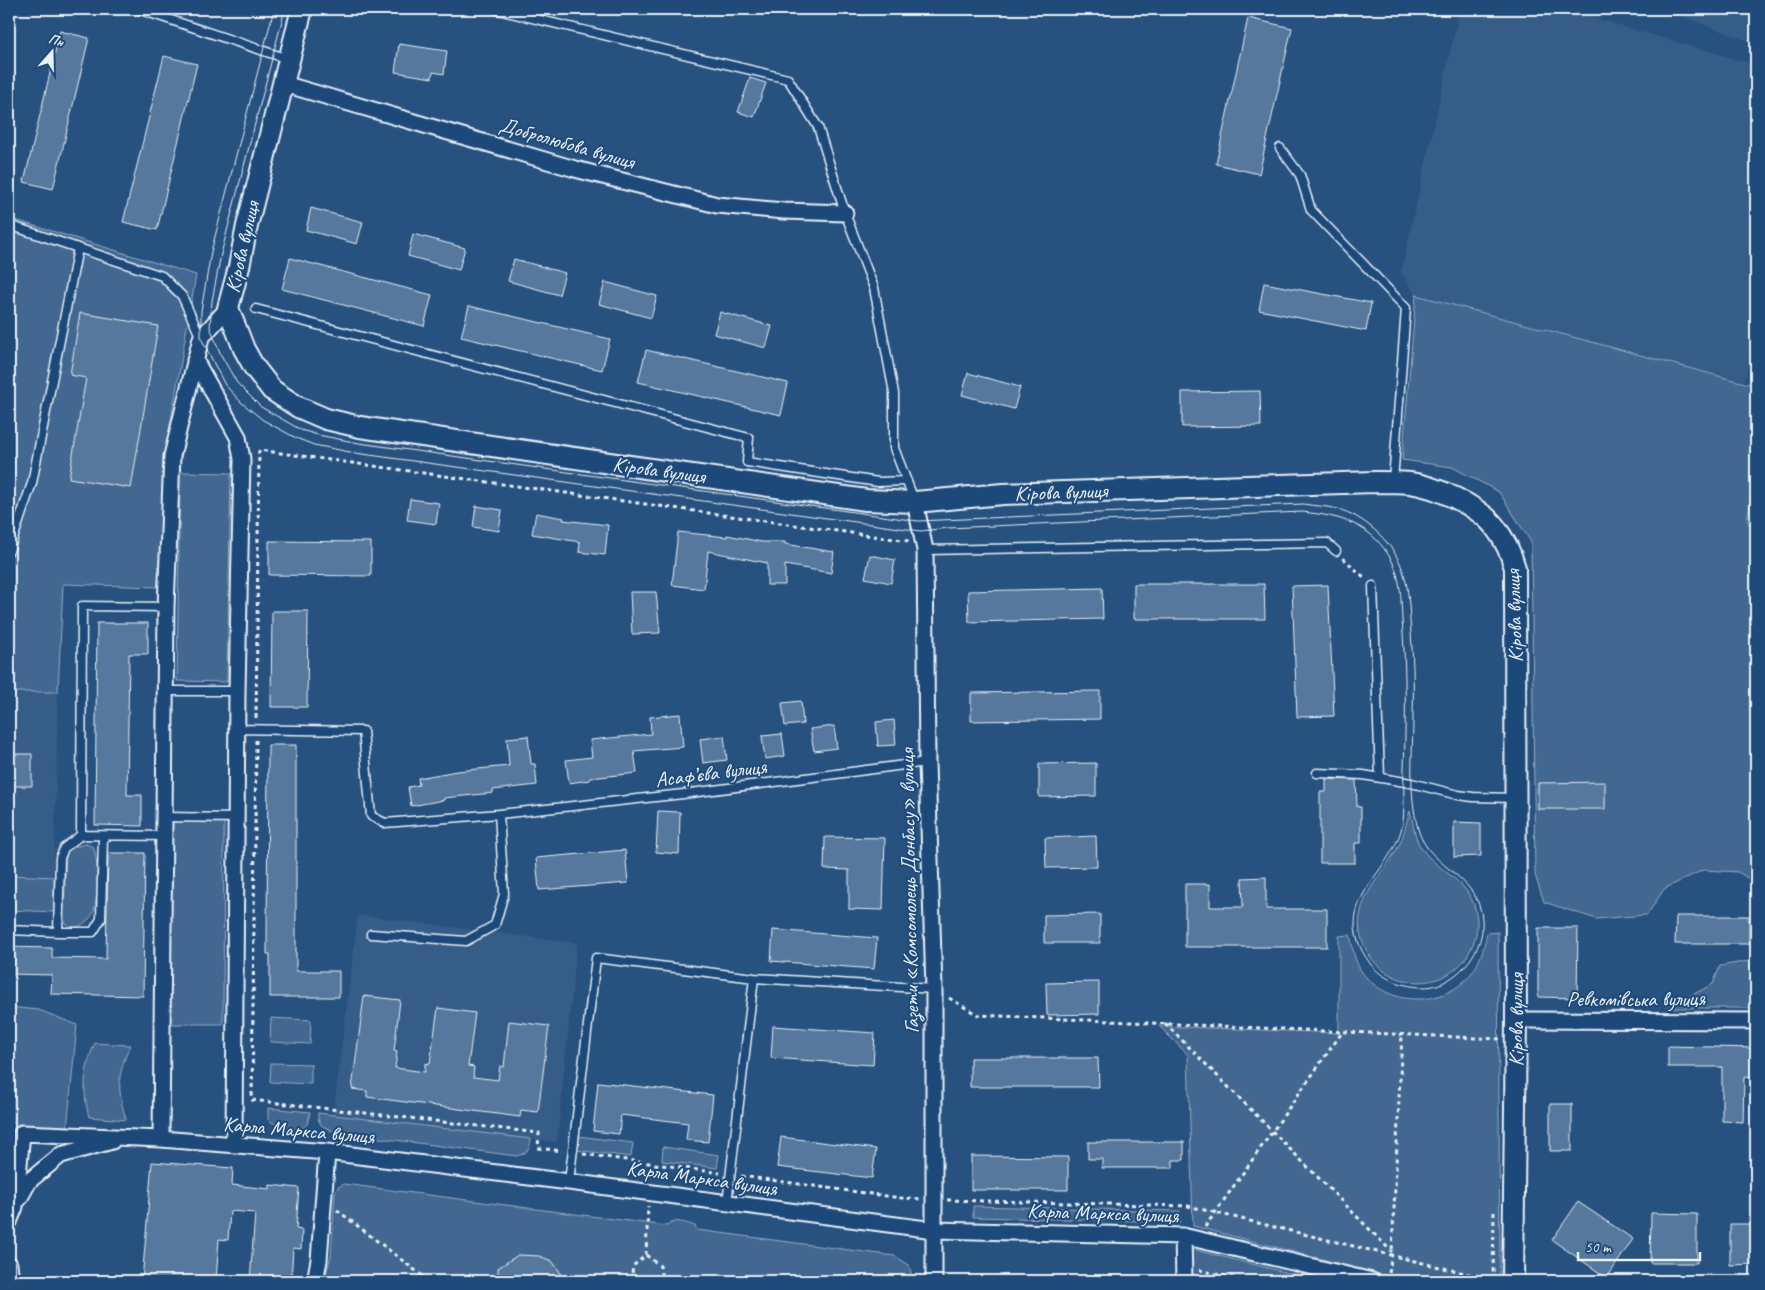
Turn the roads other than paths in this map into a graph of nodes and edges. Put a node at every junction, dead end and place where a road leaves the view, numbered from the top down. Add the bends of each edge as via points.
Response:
1 (138, 9) edge
2 (302, 9) edge
3 (494, 9) edge
4 (290, 60) junction
5 (284, 84) junction
6 (1280, 148) dead end
7 (845, 214) junction
8 (9, 225) edge
9 (78, 248) junction
10 (228, 308) junction
11 (256, 309) dead end
12 (201, 338) junction
13 (195, 360) junction
14 (907, 481) junction
15 (1392, 483) junction
16 (915, 502) junction
17 (925, 550) junction
18 (1336, 550) road end
19 (9, 551) edge
20 (1373, 586) road end
21 (166, 607) junction
22 (166, 691) junction
23 (237, 691) junction
24 (237, 729) junction
25 (927, 762) junction
26 (1317, 773) dead end
27 (1380, 777) junction
28 (1516, 798) junction
29 (500, 814) junction
30 (164, 817) junction
31 (236, 818) junction
32 (81, 835) junction
33 (104, 836) junction
34 (163, 836) junction
35 (9, 930) edge
36 (58, 932) junction
37 (371, 934) dead end
38 (754, 978) junction
39 (934, 989) junction
40 (1756, 1021) edge
41 (1516, 1030) junction
42 (124, 1137) junction
43 (161, 1139) junction
44 (234, 1145) junction
45 (328, 1152) junction
46 (569, 1182) junction
47 (727, 1203) junction
48 (15, 1207) junction
49 (9, 1222) edge
50 (934, 1230) junction
51 (1183, 1236) junction
52 (9, 1264) edge
53 (1184, 1274) edge
54 (11, 1281) edge
55 (315, 1281) edge
56 (934, 1281) edge
57 (1372, 1281) edge
58 (1513, 1281) edge

1 - 4 lane
2 - 4 main road, Кірова вулиця
3 - 7 lane via 788,79 818,127
4 - 5 main road, Кірова вулиця
5 - 7 street, Добролюбова вулиця via 575,169 718,205
5 - 10 main road, Кірова вулиця
6 - 15 lane via 1300,175 1311,210 1406,308
7 - 14 lane via 874,288 894,393 894,448
8 - 9 lane
9 - 12 lane via 162,276 182,296
9 - 19 lane via 32,482
10 - 12 street
10 - 16 main road, Кірова вулиця via 244,350 272,390 298,407 326,419 370,429 866,500
11 - 14 lane via 749,438 747,462 878,482
12 - 13 street
13 - 21 street via 172,456
13 - 23 street via 238,437 242,459
14 - 16 lane
15 - 16 main road, Кірова вулиця via 1003,494
15 - 28 main road, Кірова вулиця via 1411,483 1438,490 1466,503 1494,525 1509,549 1515,568
16 - 17 street, Газети «Комсомолець Донбасу» вулиця
17 - 18 lane via 1327,543
17 - 25 street, Газети «Комсомолець Донбасу» вулиця
20 - 27 lane
21 - 22 street
21 - 32 lane via 82,606
22 - 23 lane
22 - 30 street
23 - 24 street
24 - 29 lane, Асаф’єва вулиця via 363,730 371,816 385,823
24 - 31 street
25 - 29 lane, Асаф’єва вулиця
25 - 39 street, Газети «Комсомолець Донбасу» вулиця
26 - 27 lane
27 - 28 lane via 1458,795
28 - 41 main road, Кірова вулиця
29 - 37 lane via 504,894 495,925 466,941
30 - 31 lane
30 - 34 street
31 - 44 street
32 - 33 lane
32 - 36 lane via 64,848 60,858
33 - 34 lane
33 - 36 lane via 101,919 93,932
34 - 43 street
35 - 36 lane
38 - 39 lane
38 - 46 lane via 596,958
38 - 47 lane
39 - 50 street, Газети «Комсомолець Донбасу» вулиця
40 - 41 street, Ревкомівська вулиця
41 - 58 main road, Кірова вулиця
42 - 43 street, Карла Маркса вулиця
42 - 48 street via 61,1155 29,1180
42 - 48 street, Карла Маркса вулиця via 22,1133
43 - 44 street, Карла Маркса вулиця
44 - 45 street, Карла Маркса вулиця
45 - 46 street, Карла Маркса вулиця
45 - 55 street
46 - 47 street, Карла Маркса вулиця
47 - 50 street, Карла Маркса вулиця
48 - 49 street
50 - 51 street, Карла Маркса вулиця
50 - 56 street, Газети «Комсомолець Донбасу» вулиця
51 - 53 street
51 - 57 street, Карла Маркса вулиця
52 - 54 street

